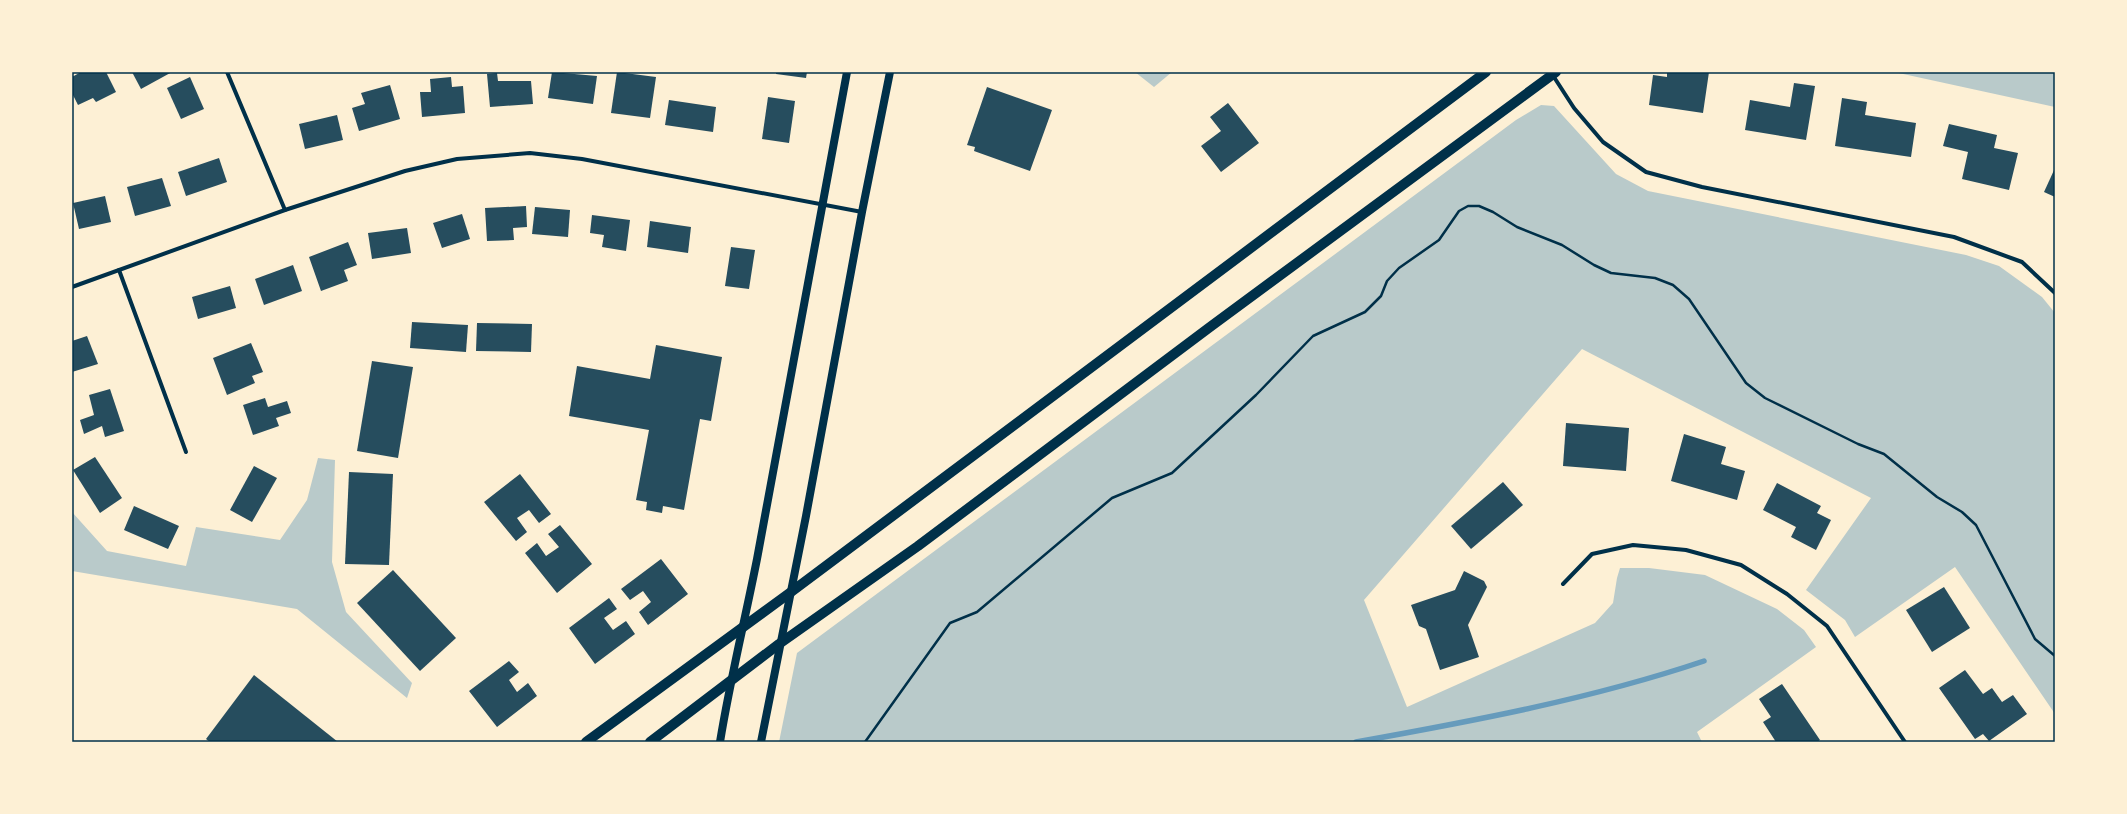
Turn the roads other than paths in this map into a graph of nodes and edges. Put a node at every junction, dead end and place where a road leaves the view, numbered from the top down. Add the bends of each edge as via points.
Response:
1 (227, 72) edge
2 (847, 72) edge
3 (890, 72) edge
4 (1486, 72) edge
5 (1552, 73) edge
6 (823, 205) junction
7 (286, 210) junction
8 (862, 212) junction
9 (119, 270) junction
10 (72, 287) edge
11 (2055, 293) edge
12 (186, 452) dead end
13 (1563, 584) dead end
14 (792, 592) junction
15 (744, 626) junction
16 (779, 644) junction
17 (730, 681) junction
18 (586, 742) edge
19 (650, 742) edge
20 (720, 742) edge
21 (761, 742) edge
22 (1906, 742) edge

1 - 7 street
2 - 6 main road
3 - 8 main road
4 - 14 main road
5 - 11 street via 1574,108 1603,142 1646,172 1702,187 1954,237 2022,262
5 - 16 main road via 918,546
6 - 7 street via 582,159 530,154 450,161 405,171
6 - 8 street
6 - 15 main road
7 - 9 street
8 - 14 main road
9 - 10 street
9 - 12 street
13 - 22 street via 1592,554 1634,545 1686,550 1741,565 1787,594 1827,626
14 - 15 main road
14 - 16 main road
15 - 17 main road
15 - 18 main road
16 - 17 main road
16 - 21 main road
17 - 19 main road
17 - 20 main road

